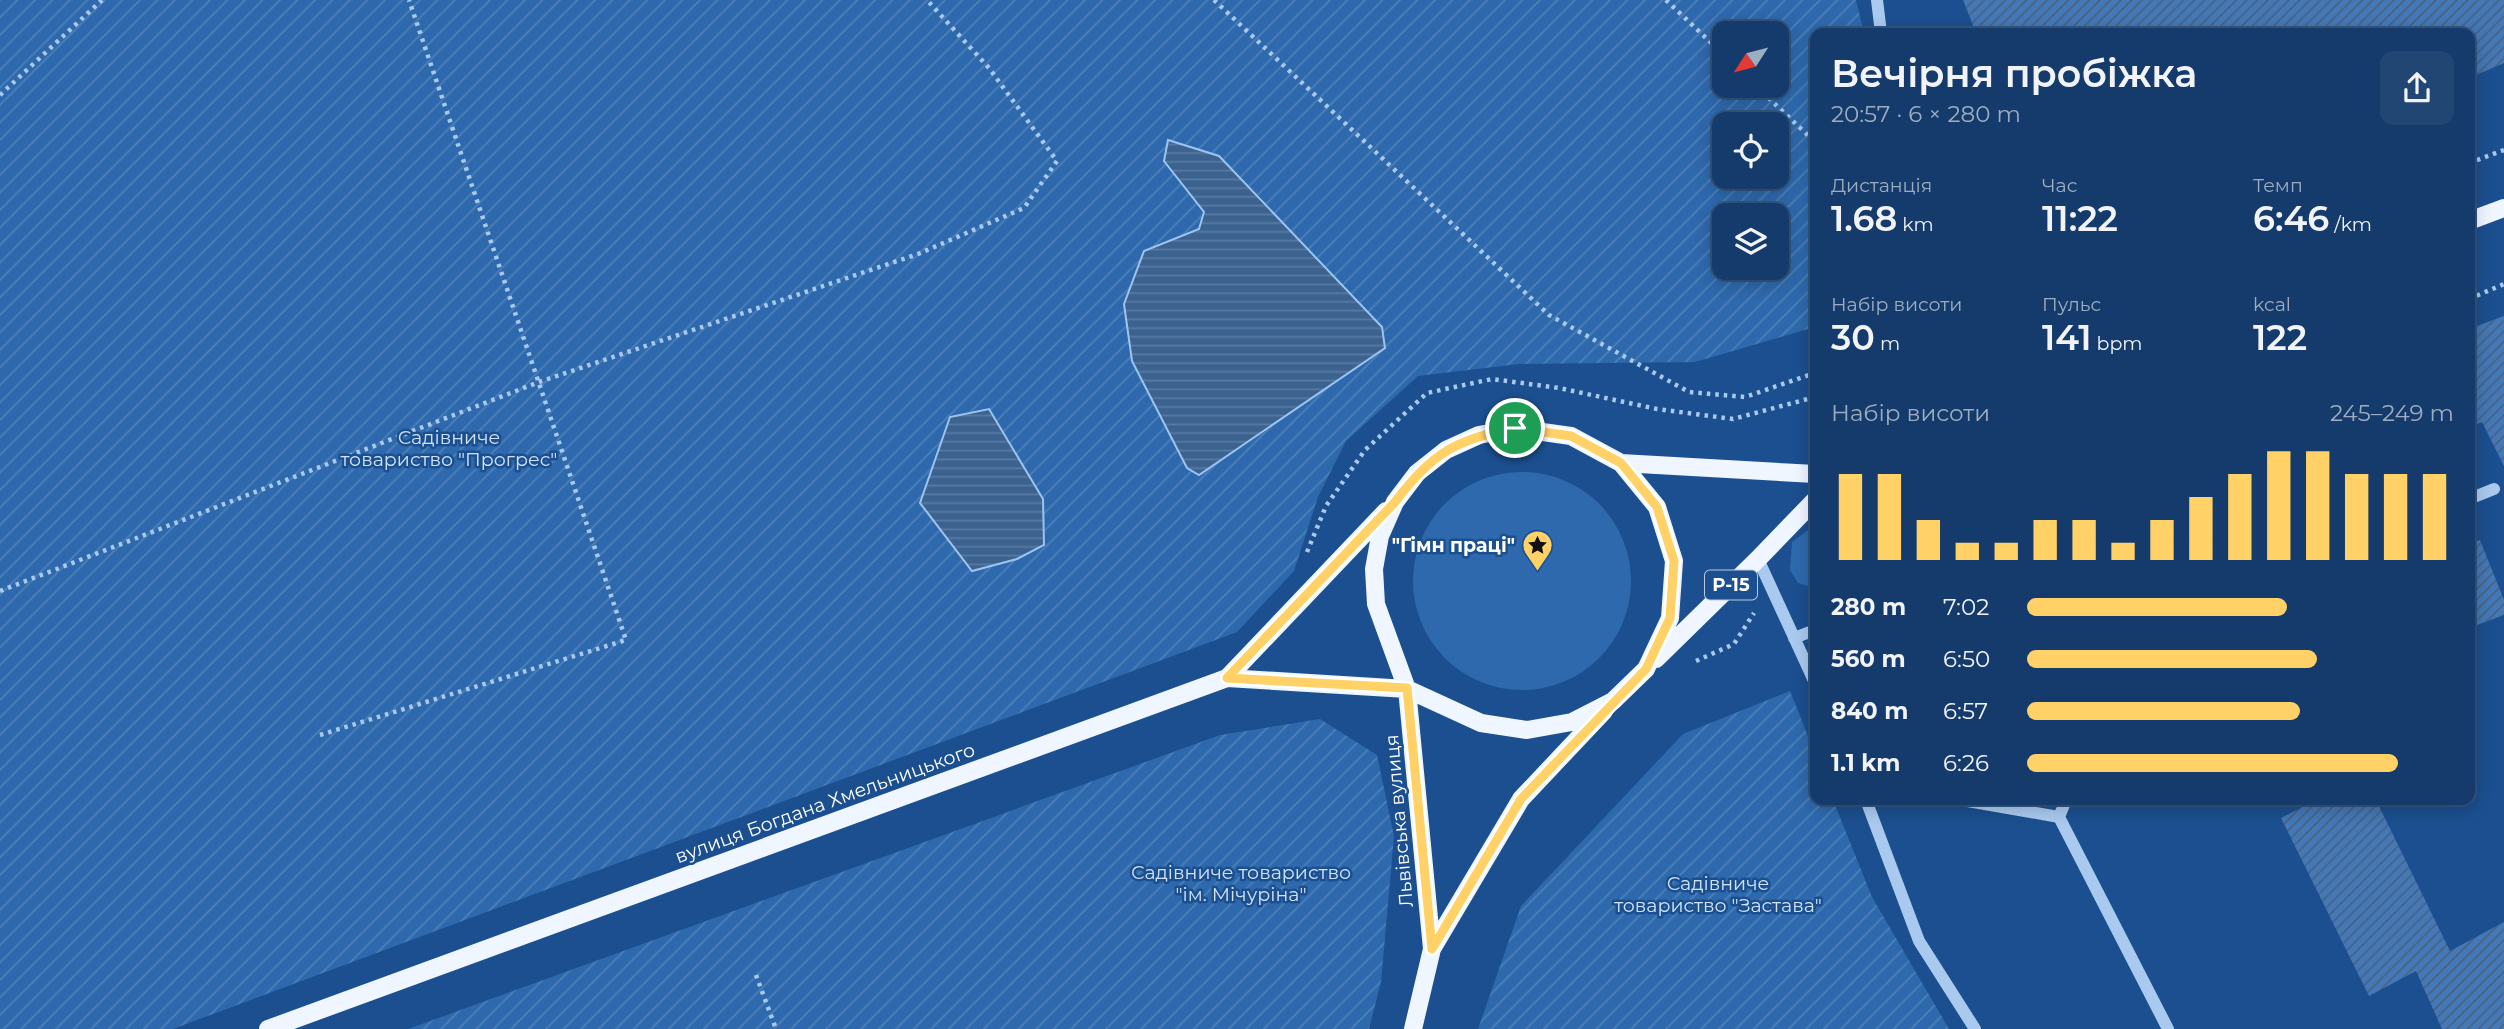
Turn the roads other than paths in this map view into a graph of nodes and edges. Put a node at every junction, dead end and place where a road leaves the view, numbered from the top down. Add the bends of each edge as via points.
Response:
1 (1877, 0) edge
2 (1880, 28) edge
3 (2504, 208) edge
4 (2475, 219) edge
5 (1621, 463) junction
6 (1810, 474) edge
7 (2494, 489) dead end
8 (2475, 497) edge
9 (1395, 502) junction
10 (1810, 504) edge
11 (1758, 559) junction
12 (1810, 632) edge
13 (1794, 638) junction
14 (1646, 669) junction
15 (1810, 672) edge
16 (1227, 678) junction
17 (1407, 688) junction
18 (1613, 701) junction
19 (1868, 805) edge
20 (1991, 805) edge
21 (2064, 805) edge
22 (2059, 817) junction
23 (1432, 949) junction
24 (268, 1029) edge
25 (1413, 1029) edge
26 (1975, 1029) edge
27 (2168, 1029) edge

1 - 2 lane
3 - 4 main road
5 - 6 main road, Р-15
5 - 9 main road, Р-15 via 1571,436 1515,428 1479,435 1446,450 1417,473
5 - 14 main road via 1657,507 1674,561 1670,618
7 - 8 lane
9 - 16 main road
9 - 17 main road, Р-15 via 1380,536 1374,581 1376,604
10 - 11 main road, Р-15
11 - 13 lane
11 - 14 main road, Р-15
12 - 13 lane
13 - 15 lane
14 - 18 main road, Р-15
16 - 17 main road, вулиця Богдана Хмельницького
16 - 24 main road, вулиця Богдана Хмельницького
17 - 18 main road via 1481,723 1527,730 1572,722
17 - 23 main road, Львівська вулиця / Р-15
18 - 23 main road, Львівська вулиця / Р-15 via 1521,799
19 - 26 lane via 1919,941
20 - 22 lane
21 - 22 lane
22 - 27 lane
23 - 25 main road, Львівська вулиця / Р-15

